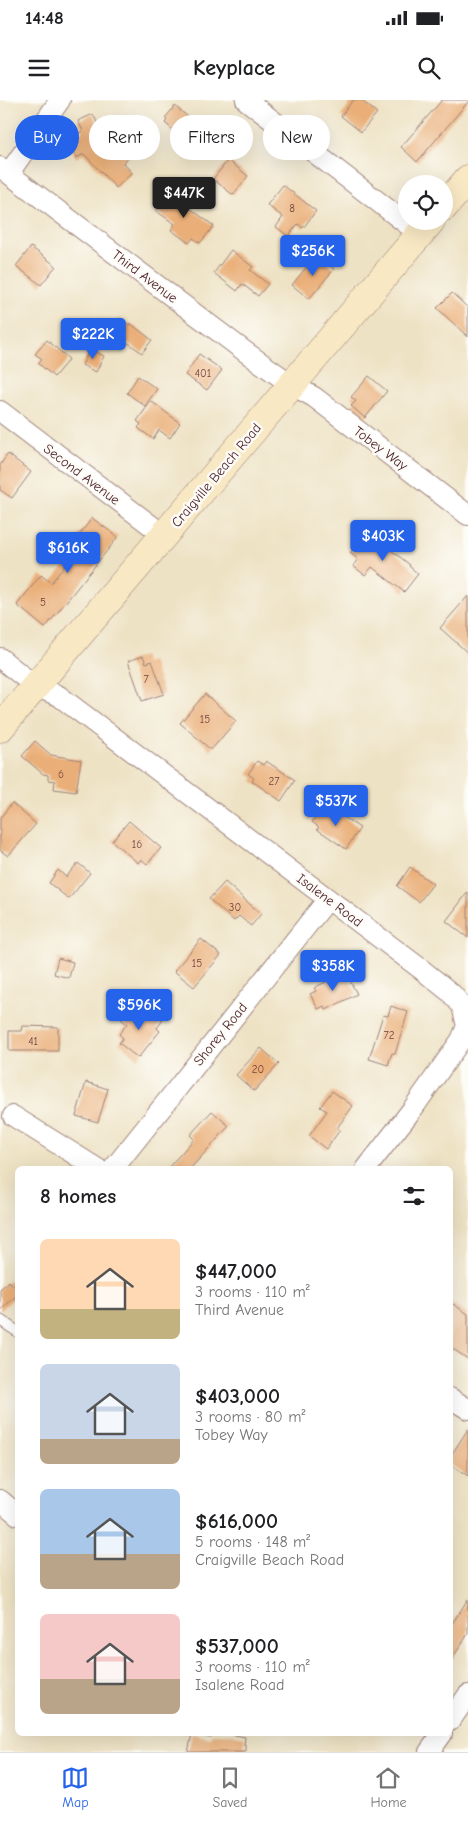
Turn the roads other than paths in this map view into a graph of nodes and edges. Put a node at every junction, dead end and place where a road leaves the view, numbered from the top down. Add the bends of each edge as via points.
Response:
1 (60, 100) edge
2 (246, 100) edge
3 (4, 170) edge
4 (468, 179) edge
5 (453, 196) edge
6 (398, 208) edge
7 (424, 230) edge
8 (292, 384) junction
9 (0, 411) edge
10 (468, 515) edge
11 (165, 536) junction
12 (0, 658) edge
13 (35, 686) junction
14 (0, 728) edge
15 (328, 899) junction
16 (13, 1116) dead end
17 (93, 1166) edge
18 (115, 1166) edge
19 (368, 1166) edge
20 (0, 1320) edge
21 (15, 1330) edge
22 (453, 1400) edge
23 (468, 1409) edge
24 (0, 1500) edge
25 (15, 1512) edge
26 (468, 1694) edge
27 (453, 1716) edge
28 (441, 1736) edge
29 (429, 1752) edge

1 - 3 street
2 - 6 street
3 - 8 street, Third Avenue
4 - 5 main road
7 - 8 main road, Craigville Beach Road
8 - 10 street, Tobey Way
8 - 11 main road, Craigville Beach Road
9 - 11 street, Second Avenue
11 - 13 main road, Craigville Beach Road
12 - 13 street, Isalene Road
13 - 14 main road, Craigville Beach Road
13 - 15 street, Isalene Road via 59,696
15 - 18 street, Shorey Road
15 - 19 street, Isalene Road via 451,993 462,1006 467,1026 461,1040 414,1107
16 - 17 street
20 - 21 lane
22 - 23 street
24 - 25 street
26 - 27 street
28 - 29 street

